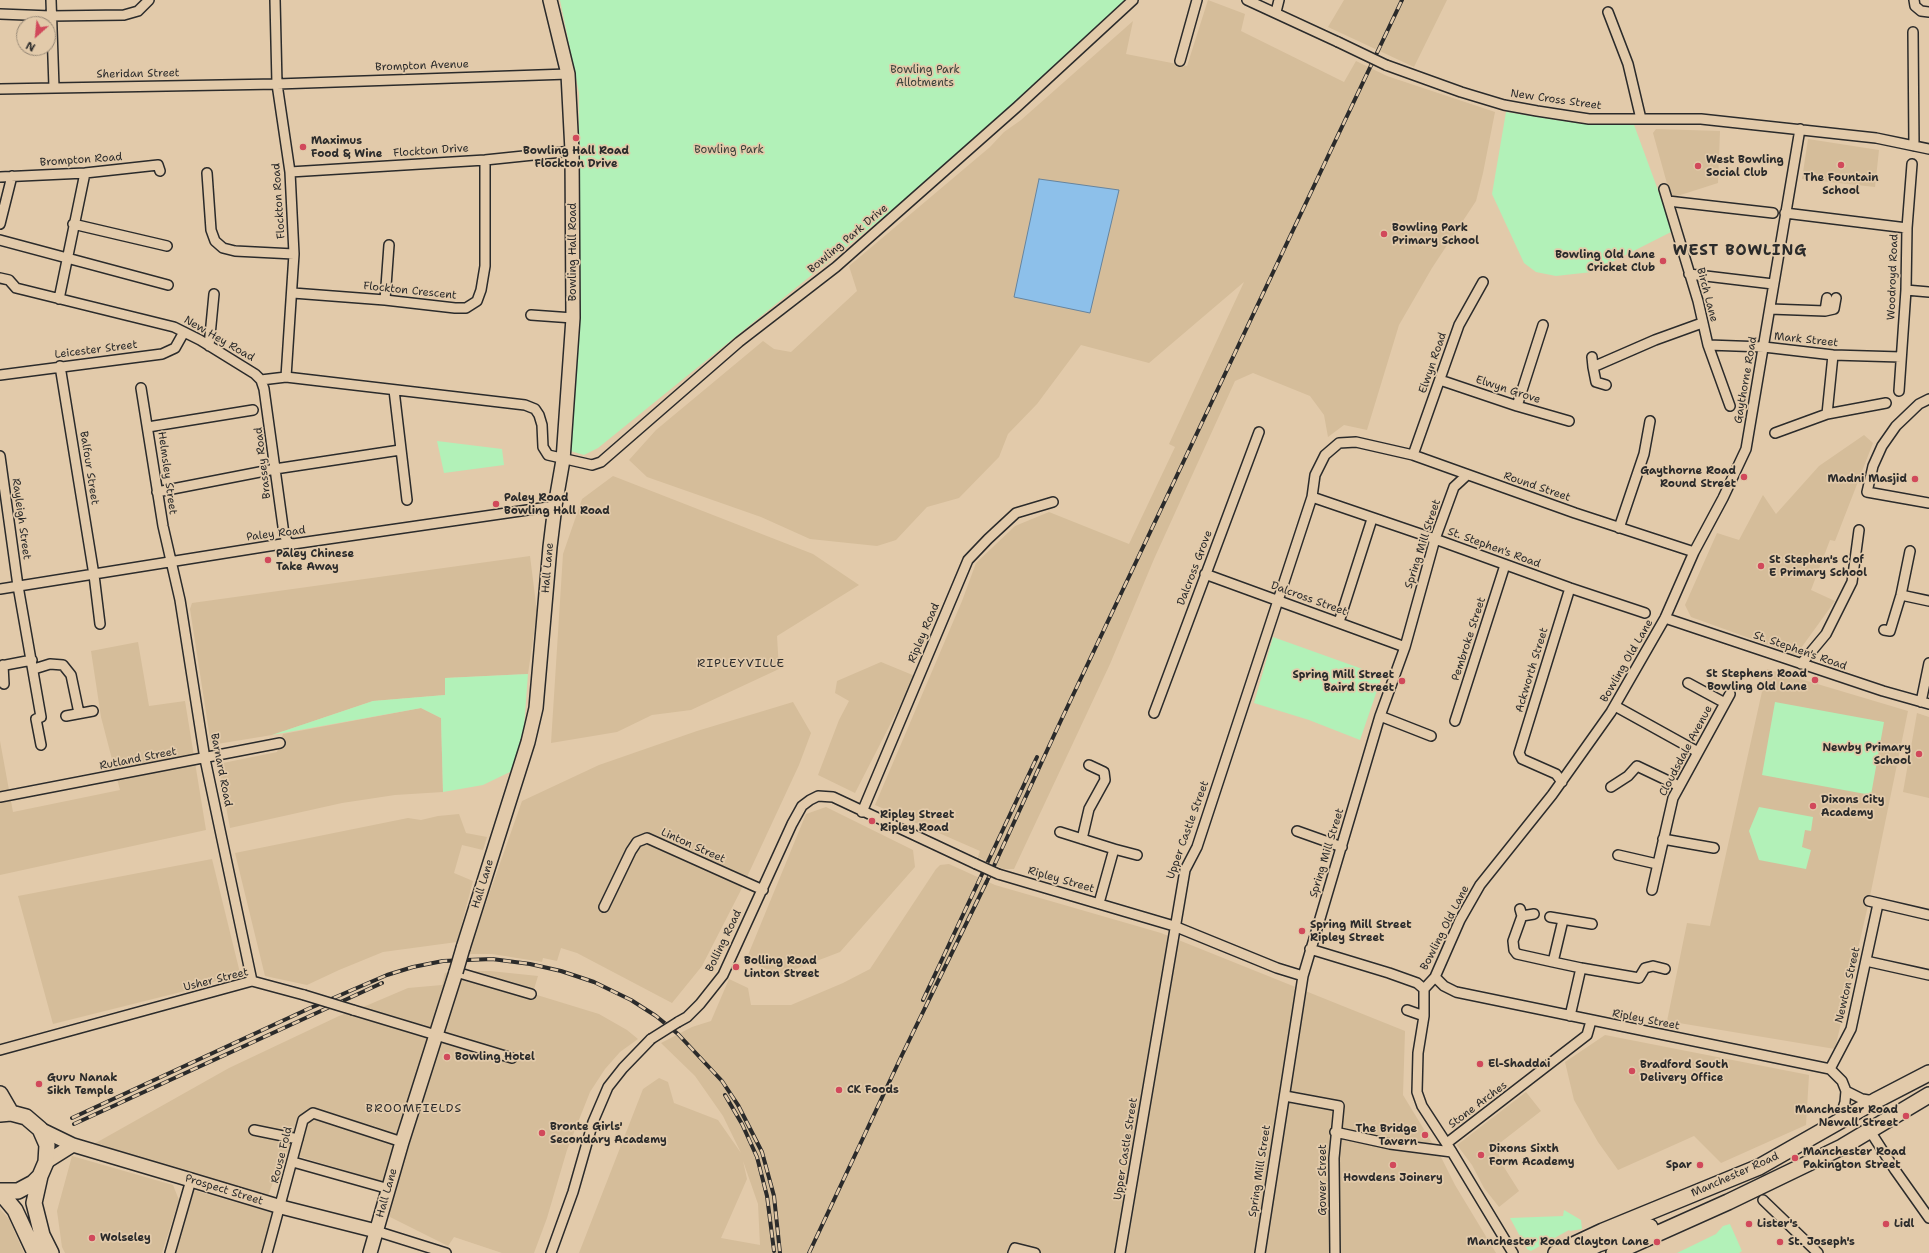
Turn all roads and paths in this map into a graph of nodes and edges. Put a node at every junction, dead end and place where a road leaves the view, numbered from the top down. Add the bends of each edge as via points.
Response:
1 (51, 0) edge
2 (148, 0) edge
3 (275, 0) edge
4 (550, 0) edge
5 (1133, 0) edge
6 (1197, 0) edge
7 (1247, 0) edge
8 (1280, 0) edge
9 (1914, 3) edge
10 (1276, 12) junction
11 (1608, 12) dead end
12 (1929, 12) edge
13 (0, 14) edge
14 (51, 16) junction
15 (1913, 32) dead end
16 (53, 56) edge
17 (1180, 61) dead end
18 (568, 74) junction
19 (277, 84) junction
20 (54, 87) junction
21 (0, 89) edge
22 (1642, 119) junction
23 (1800, 129) junction
24 (1914, 146) junction
25 (1929, 149) edge
26 (572, 151) junction
27 (485, 160) junction
28 (1912, 164) dead end
29 (160, 171) dead end
30 (206, 172) dead end
31 (290, 172) junction
32 (85, 173) junction
33 (12, 176) junction
34 (0, 177) edge
35 (1664, 189) dead end
36 (1668, 201) junction
37 (1773, 213) dead end
38 (1785, 213) junction
39 (0, 224) edge
40 (74, 224) junction
41 (1907, 228) junction
42 (0, 240) edge
43 (389, 245) dead end
44 (167, 246) dead end
45 (294, 254) junction
46 (66, 258) junction
47 (1690, 274) junction
48 (0, 278) edge
49 (1483, 282) dead end
50 (1773, 284) junction
51 (168, 285) dead end
52 (1906, 290) junction
53 (1929, 292) edge
54 (293, 293) junction
55 (214, 294) dead end
56 (1831, 298) dead end
57 (59, 299) junction
58 (385, 300) junction
59 (1770, 309) junction
60 (531, 315) dead end
61 (573, 318) junction
62 (1702, 323) junction
63 (1543, 324) dead end
64 (184, 332) junction
65 (1708, 345) junction
66 (209, 346) junction
67 (1764, 347) junction
68 (1833, 355) junction
69 (1592, 357) dead end
70 (1901, 357) junction
71 (60, 366) junction
72 (1593, 367) junction
73 (0, 375) edge
74 (286, 377) junction
75 (261, 380) junction
76 (1440, 380) junction
77 (1606, 385) dead end
78 (141, 388) dead end
79 (394, 390) junction
80 (1899, 391) dead end
81 (1929, 399) edge
82 (1886, 403) dead end
83 (1516, 406) junction
84 (1730, 406) dead end
85 (252, 410) dead end
86 (1827, 414) junction
87 (1569, 421) dead end
88 (1650, 421) dead end
89 (148, 427) junction
90 (1259, 432) dead end
91 (1776, 433) dead end
92 (1373, 445) joint
93 (400, 450) junction
94 (1413, 455) junction
95 (0, 456) edge
96 (563, 460) junction
97 (275, 469) junction
98 (1467, 476) junction
99 (157, 492) junction
100 (1312, 497) junction
101 (407, 500) dead end
102 (1052, 502) dead end
103 (1929, 503) edge
104 (555, 506) junction
105 (1372, 519) junction
106 (1619, 528) junction
107 (1859, 530) dead end
108 (1435, 539) junction
109 (288, 542) junction
110 (1694, 552) junction
111 (1910, 552) dead end
112 (171, 562) junction
113 (1505, 565) junction
114 (1205, 574) junction
115 (94, 575) junction
116 (18, 586) junction
117 (1570, 588) junction
118 (0, 589) edge
119 (1901, 595) junction
120 (1277, 600) junction
121 (1929, 601) edge
122 (1645, 613) dead end
123 (1665, 618) junction
124 (1339, 622) junction
125 (100, 624) dead end
126 (1884, 630) dead end
127 (1405, 647) junction
128 (1929, 663) edge
129 (1801, 664) junction
130 (1, 665) edge
131 (33, 665) junction
132 (1688, 683) dead end
133 (4, 684) dead end
134 (1730, 694) dead end
135 (1725, 703) junction
136 (1925, 703) edge
137 (1615, 706) junction
138 (93, 711) dead end
139 (1154, 712) dead end
140 (79, 713) junction
141 (66, 716) dead end
142 (1380, 716) junction
143 (1455, 721) dead end
144 (1432, 736) dead end
145 (280, 743) dead end
146 (41, 745) dead end
147 (1698, 752) junction
148 (205, 759) junction
149 (1089, 765) dead end
150 (1562, 782) junction
151 (1679, 786) junction
152 (1611, 788) dead end
153 (818, 796) joint
154 (0, 797) edge
155 (862, 812) junction
156 (1297, 831) dead end
157 (1060, 832) dead end
158 (1663, 838) junction
159 (1082, 839) junction
160 (1342, 847) junction
161 (1714, 848) dead end
162 (1114, 849) junction
163 (1137, 855) dead end
164 (1618, 855) dead end
165 (1657, 864) junction
166 (763, 890) junction
167 (1652, 890) dead end
168 (1869, 901) dead end
169 (1099, 903) junction
170 (1878, 904) junction
171 (604, 907) dead end
172 (1534, 914) dead end
173 (1929, 915) edge
174 (1550, 917) dead end
175 (1563, 920) junction
176 (1592, 924) dead end
177 (1174, 926) junction
178 (1310, 949) junction
179 (1866, 961) junction
180 (1554, 962) junction
181 (1581, 968) junction
182 (1665, 969) dead end
183 (456, 972) junction
184 (1929, 975) edge
185 (1303, 976) junction
186 (1435, 977) junction
187 (252, 981) junction
188 (1424, 989) junction
189 (531, 994) dead end
190 (1407, 1010) dead end
191 (1424, 1016) junction
192 (1570, 1016) junction
193 (1590, 1021) junction
194 (436, 1036) junction
195 (0, 1050) edge
196 (512, 1058) dead end
197 (1830, 1069) junction
198 (1929, 1073) edge
199 (1846, 1091) junction
200 (0, 1094) edge
201 (1929, 1095) edge
202 (1284, 1096) junction
203 (1875, 1101) junction
204 (6, 1113) edge
205 (1839, 1122) junction
206 (40, 1129) junction
207 (254, 1130) dead end
208 (1870, 1131) junction
209 (1335, 1132) junction
210 (298, 1139) junction
211 (402, 1142) junction
212 (1447, 1143) junction
213 (73, 1145) junction
214 (1452, 1152) junction
215 (46, 1162) junction
216 (293, 1162) junction
217 (40, 1176) junction
218 (191, 1180) junction
219 (389, 1189) junction
220 (0, 1192) edge
221 (1763, 1200) dead end
222 (281, 1207) junction
223 (1929, 1218) edge
224 (1682, 1222) junction
225 (376, 1231) junction
226 (35, 1253) edge
227 (51, 1253) edge
228 (170, 1253) edge
229 (267, 1253) edge
230 (370, 1253) edge
231 (446, 1253) edge
232 (552, 1253) edge
233 (1013, 1253) edge
234 (1035, 1253) edge
235 (1120, 1253) edge
236 (1260, 1253) edge
237 (1335, 1253) edge
238 (1513, 1253) edge
239 (1556, 1253) edge
240 (1581, 1253) edge
241 (1614, 1253) edge
242 (1818, 1253) edge

1 - 14 street
2 - 14 street via 138,10 124,15
3 - 19 street, Flockton Road
4 - 18 street, Bowling Hall Road
5 - 96 street, Bowling Park Drive via 1017,107 836,267 739,342 601,462 592,465
6 - 17 street
7 - 10 street, New Cross Street
8 - 10 street
9 - 12 street via 1921,11
10 - 22 street, New Cross Street, bridge via 1386,65 1440,86 1504,105 1588,119
11 - 22 street via 1628,64
13 - 14 street
15 - 24 street
16 - 20 street
18 - 19 street, Brompton Avenue
18 - 26 street, Bowling Hall Road
19 - 20 street, Sheridan Street
19 - 31 street, Flockton Road
20 - 21 street, Sheridan Street
22 - 23 street, New Cross Street via 1701,119
23 - 24 street, New Cross Street via 1876,138
23 - 38 street, Gaythorne Road
24 - 25 street, New Cross Street
26 - 27 street, Flockton Drive
26 - 61 street, Bowling Hall Road
27 - 31 street, Flockton Drive
27 - 58 street, Flockton Crescent via 485,266 477,302 466,308 455,308
28 - 41 street, Woodroyd Road
29 - 32 street, Brompton Road via 158,165
30 - 45 street via 211,230 215,241 223,248 235,251
31 - 45 street, Flockton Road
32 - 33 street, Brompton Road
32 - 40 street
33 - 34 street, Brompton Road
33 - 39 street
35 - 36 street, Birch Lane
36 - 37 street
36 - 47 street, Birch Lane
38 - 41 street
38 - 50 street, Gaythorne Road
40 - 44 street
40 - 46 street
41 - 52 street, Woodroyd Road
42 - 46 street
43 - 58 street
45 - 54 street, Flockton Road
46 - 51 street
46 - 57 street
47 - 50 street
47 - 62 street, Birch Lane
48 - 57 street, New Hey Road via 9,280 16,288
49 - 76 street, Elwyn Road via 1459,325
50 - 59 street, Gaythorne Road
52 - 53 street
52 - 70 street, Woodroyd Road
54 - 58 street, Flockton Crescent
54 - 74 street, Flockton Road
55 - 66 street
56 - 59 street via 1830,310
57 - 64 street, New Hey Road via 164,324
59 - 67 street, Gaythorne Road
60 - 61 street
61 - 96 street, Bowling Hall Road
62 - 65 street, Birch Lane
62 - 72 street
63 - 83 street
64 - 66 street, New Hey Road
64 - 71 street, Leicester Street via 175,348 162,354
65 - 67 street, Mark Street
65 - 84 street, Birch Lane
66 - 75 street, New Hey Road via 245,367
67 - 68 street, Mark Street
67 - 110 street, Gaythorne Road via 1746,449
68 - 70 street, Mark Street
68 - 86 street
69 - 72 street
70 - 80 street, Woodroyd Road
71 - 73 street, Leicester Street
71 - 115 street, Balfour Street
72 - 77 street via 1596,382
74 - 75 street
74 - 79 street
75 - 97 street, Brassey Road via 269,416
76 - 83 street, Elwyn Grove
76 - 94 street, Elwyn Road
78 - 89 street, Helmsley Street
79 - 93 street
79 - 96 street, Bowling Park Drive via 430,392 525,405 535,409 542,425 543,447 548,455
81 - 103 street via 1919,404 1882,446 1873,466 1867,492
82 - 86 street
83 - 87 street, Elwyn Grove
85 - 89 street
86 - 91 street
88 - 106 street via 1644,454
89 - 99 street, Helmsley Street
90 - 114 street, Dalcross Grove
92 - 94 street, Round Street
92 - 100 street, Upper Castle Street via 1339,443 1325,455 1315,475
93 - 97 street
93 - 101 street
94 - 98 street, Round Street
95 - 116 street, Rayleigh Street
96 - 104 street, Bowling Hall Road
97 - 99 street
97 - 109 street, Brassey Road via 284,534
98 - 106 street, Round Street
98 - 108 street, Spring Mill Street via 1454,487
99 - 112 street, Helmsley Street
100 - 105 street, St. Stephen's Road
100 - 120 street, Upper Castle Street
102 - 155 street, Ripley Road via 1016,513 968,560
104 - 109 street, Paley Road via 293,544
104 - 183 street, Hall Lane, bridge via 536,708 528,742
105 - 108 street, St. Stephen's Road
105 - 124 street
106 - 110 street, Round Street
107 - 129 street via 1852,541 1852,582 1826,634
108 - 113 street, St. Stephen's Road
108 - 127 street, Spring Mill Street
109 - 112 street, Paley Road
110 - 123 street, Gaythorne Road
111 - 119 street
112 - 115 street, Paley Road
112 - 148 street, Barnard Road via 180,600
113 - 117 street, St. Stephen's Road
113 - 143 street, Pembroke Street
114 - 120 street, Dalcross Street
114 - 139 street, Dalcross Grove
115 - 116 street, Paley Road
115 - 125 street, Balfour Street
116 - 118 street, Paley Road
116 - 131 street, Rayleigh Street
117 - 122 street, St. Stephen's Road
117 - 150 street, Ackworth Street via 1519,753 1522,759 1556,774
119 - 121 street
119 - 126 street via 1890,632
120 - 124 street, Dalcross Street
120 - 177 street, Upper Castle Street via 1198,847 1184,870
123 - 129 street, St. Stephen's Road
123 - 137 street, Bowling Old Lane
124 - 127 street, Dalcross Street
127 - 142 street, Spring Mill Street
128 - 136 street
129 - 136 street, St. Stephen's Road
130 - 131 street
130 - 133 street
131 - 140 street via 64,666 71,674
131 - 146 street, Rayleigh Street via 41,716 36,719
132 - 135 street
134 - 135 street, Cloudsdale Avenue
135 - 147 street, Cloudsdale Avenue
137 - 147 street
137 - 150 street, Bowling Old Lane
138 - 140 street
140 - 141 street
142 - 144 street
142 - 160 street, Spring Mill Street
145 - 148 street, Rutland Street
147 - 151 street, Cloudsdale Avenue
148 - 154 street, Rutland Street
148 - 187 street, Barnard Road
149 - 159 street via 1104,772 1105,780 1089,809
150 - 186 street, Bowling Old Lane via 1480,885 1460,920
151 - 152 street via 1637,766
151 - 158 street, Cloudsdale Avenue via 1673,798
153 - 155 street, Ripley Street via 833,797
153 - 166 street, Bolling Road via 802,806
155 - 169 street, Ripley Street, bridge via 998,874
156 - 160 street
157 - 159 street
158 - 161 street
158 - 165 street, Cloudsdale Avenue
159 - 162 street
160 - 178 street, Spring Mill Street
162 - 163 street
162 - 169 street
164 - 165 street
165 - 167 street, Cloudsdale Avenue
166 - 171 street, Linton Street via 646,838 637,842 631,851
166 - 232 street, Bolling Road, bridge via 723,975 691,1013 651,1040 623,1068 608,1088 593,1122
168 - 170 street
169 - 177 street, Ripley Street
170 - 173 street
170 - 179 street, Newton Street
172 - 180 street via 1521,913 1513,941 1514,950 1517,954
174 - 175 street
175 - 176 street
175 - 180 street
177 - 185 street, Ripley Street
177 - 235 street, Upper Castle Street
178 - 185 street, Spring Mill Street
178 - 188 street via 1389,973 1417,983
179 - 184 street
179 - 197 street, Newton Street via 1851,1029
180 - 181 street
181 - 182 street via 1641,981 1645,968 1653,966
181 - 192 street
183 - 189 street
183 - 194 street, Hall Lane
185 - 202 street, Spring Mill Street
186 - 188 street, Bowling Old Lane
186 - 192 street, Ripley Street via 1444,986 1456,992
187 - 194 street, Usher Street, bridge
187 - 195 street, Usher Street
188 - 191 street
190 - 191 street
191 - 212 street via 1418,1053 1417,1092 1422,1106
192 - 193 street, Ripley Street
193 - 197 street, Ripley Street
193 - 212 street, Stone Arches via 1587,1035
194 - 196 street, Usher Street
194 - 211 street, Hall Lane
197 - 199 street via 1842,1081
198 - 203 main road, Manchester Road
199 - 203 street
199 - 205 street
200 - 204 main road
201 - 208 main road, Manchester Road
202 - 209 street, Gower Street via 1339,1106
202 - 236 street, Spring Mill Street
203 - 205 main road, Manchester Road
204 - 206 main road via 26,1117
205 - 239 main road, Manchester Road via 1759,1167
206 - 213 street, Prospect Street
206 - 215 main road via 47,1145
207 - 210 street
208 - 223 street
208 - 224 main road, Manchester Road via 1801,1168
209 - 214 street via 1390,1144
209 - 237 street, Gower Street
210 - 211 street, Rouse Fold via 303,1120 313,1113
210 - 216 street, Rouse Fold
211 - 219 street, Hall Lane
212 - 214 street
213 - 215 street
213 - 218 street, Prospect Street
214 - 238 street
215 - 217 main road
216 - 219 street
216 - 222 street, Rouse Fold
217 - 220 main road via 18,1191
217 - 227 main road via 34,1203 42,1235
218 - 222 street, Prospect Street
218 - 228 street
219 - 225 street, Hall Lane
220 - 226 main road via 15,1210
221 - 242 street
222 - 225 street, Prospect Street
222 - 229 street, Rouse Fold
224 - 240 main road via 1663,1222 1598,1244
224 - 241 main road, Manchester Road
225 - 230 street, Hall Lane
225 - 231 street
233 - 234 street via 1015,1248

